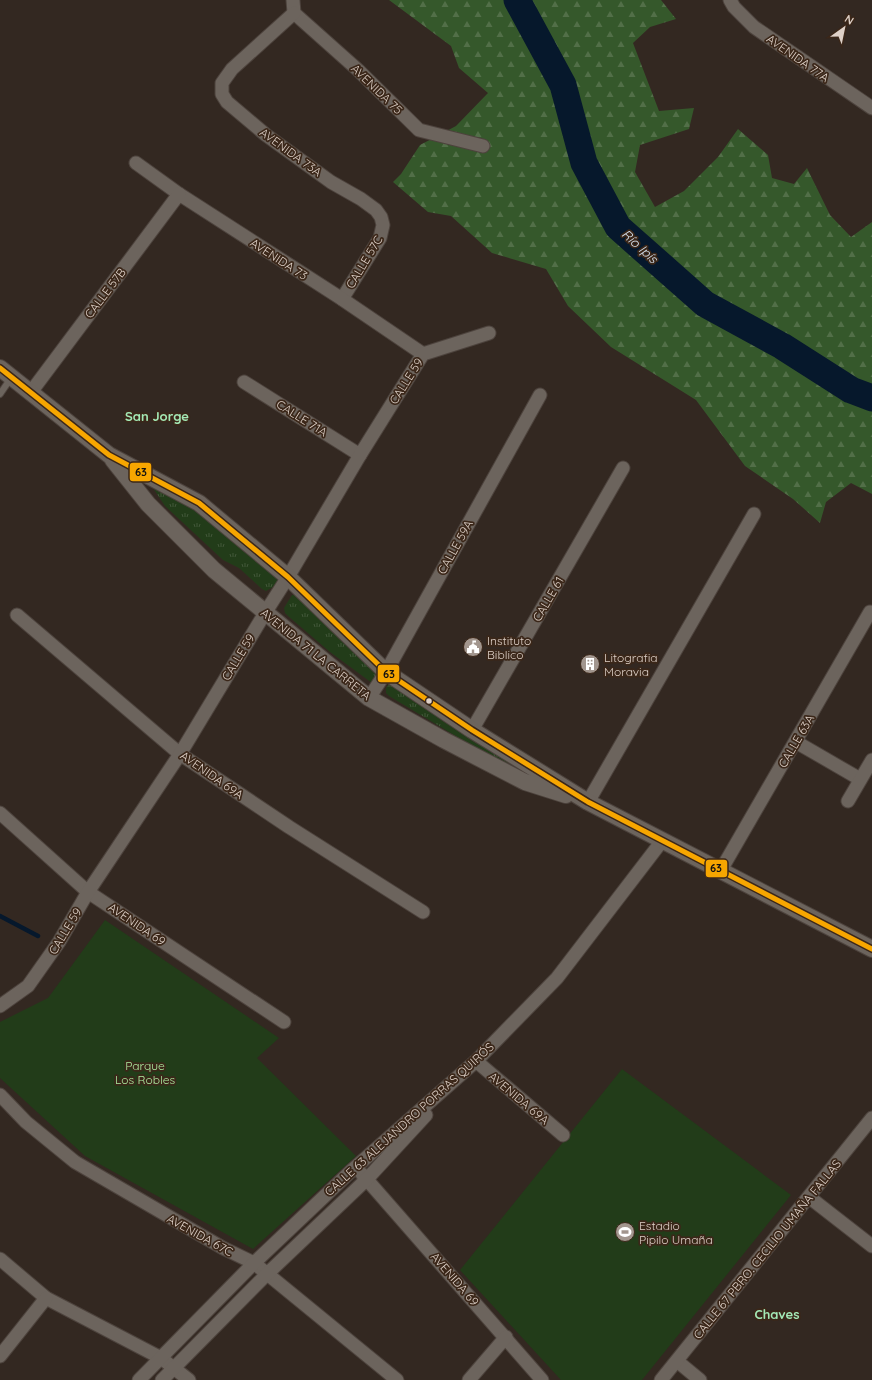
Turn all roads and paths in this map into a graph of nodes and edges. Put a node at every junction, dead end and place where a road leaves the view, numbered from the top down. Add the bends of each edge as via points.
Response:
1 (730, 0) edge
2 (293, 6) edge
3 (872, 108) edge
4 (483, 146) dead end
5 (136, 163) dead end
6 (179, 194) junction
7 (383, 225) joint
8 (342, 299) junction
9 (489, 333) dead end
10 (423, 354) junction
11 (6, 372) edge
12 (244, 382) dead end
13 (31, 392) junction
14 (0, 394) edge
15 (540, 395) dead end
16 (360, 455) junction
17 (109, 456) junction
18 (623, 468) dead end
19 (754, 514) dead end
20 (288, 578) junction
21 (871, 612) edge
22 (265, 613) junction
23 (17, 615) dead end
24 (386, 672) junction
25 (369, 698) junction
26 (472, 730) junction
27 (796, 742) junction
28 (180, 754) junction
29 (872, 760) edge
30 (860, 780) junction
31 (848, 800) dead end
32 (588, 802) junction
33 (0, 813) edge
34 (662, 841) junction
35 (720, 870) junction
36 (88, 892) junction
37 (423, 912) dead end
38 (872, 949) edge
39 (0, 1006) edge
40 (284, 1022) dead end
41 (476, 1061) junction
42 (0, 1095) edge
43 (872, 1118) edge
44 (563, 1135) dead end
45 (356, 1167) junction
46 (367, 1179) junction
47 (809, 1197) junction
48 (872, 1246) edge
49 (0, 1259) edge
50 (254, 1263) junction
51 (267, 1274) junction
52 (46, 1298) junction
53 (506, 1337) junction
54 (0, 1356) edge
55 (161, 1358) junction
56 (677, 1361) junction
57 (174, 1368) junction
58 (139, 1380) edge
59 (162, 1380) edge
60 (189, 1380) edge
61 (397, 1380) edge
62 (469, 1380) edge
63 (542, 1380) edge
64 (661, 1380) edge
65 (700, 1380) edge

1 - 3 street, AVENIDA 77A via 754,27
2 - 4 street, AVENIDA 75 via 419,130
2 - 7 street, AVENIDA 73A via 232,69 222,83 222,94 227,102 266,135 331,182 376,210
5 - 6 street, AVENIDA 73
6 - 8 street, AVENIDA 73
6 - 13 street, CALLE 57B
7 - 8 street, CALLE 57C via 380,238
8 - 10 street, AVENIDA 73
9 - 10 street, CALLE 59
10 - 16 street, CALLE 59
11 - 13 street, AVENIDA 71 LA CARRETA
11 - 14 lane
12 - 16 street, CALLE 71A
13 - 17 street, AVENIDA 71 LA CARRETA
15 - 24 street, CALLE 59A
16 - 20 street, CALLE 59
17 - 20 street, AVENIDA 71 LA CARRETA via 199,503
17 - 22 street, AVENIDA 71 LA CARRETA via 148,504 214,570
18 - 26 street, CALLE 61
19 - 32 street
20 - 22 street, CALLE 59
20 - 24 street, AVENIDA 71 LA CARRETA
21 - 27 street, CALLE 63A
22 - 25 street, AVENIDA 71 LA CARRETA
22 - 28 street, CALLE 59
23 - 28 street, AVENIDA 69A
24 - 25 street, CALLE 59A
24 - 26 street, AVENIDA 71 LA CARRETA
25 - 32 street, AVENIDA 71 LA CARRETA via 525,782
26 - 32 street, AVENIDA 71 LA CARRETA
27 - 30 street
27 - 35 street, CALLE 63A
28 - 36 street, CALLE 59
28 - 37 street, AVENIDA 69A
29 - 30 street
30 - 31 street
32 - 34 street, AVENIDA 71 LA CARRETA
33 - 36 street, AVENIDA 69
34 - 35 street, AVENIDA 71 LA CARRETA
34 - 41 street, CALLE 63 ALEJANDRO PORRAS QUIRÓS via 556,978
35 - 38 street, AVENIDA 71 LA CARRETA
36 - 39 street, CALLE 59 via 59,942 28,986
36 - 40 street, AVENIDA 69
41 - 44 street, AVENIDA 69A
41 - 45 street, CALLE 63 ALEJANDRO PORRAS QUIRÓS
41 - 46 street, CALLE 63 ALEJANDRO PORRAS QUIRÓS
42 - 50 street, AVENIDA 67C via 26,1122 75,1162 223,1248
43 - 47 street, CALLE 67 PBRO. CECILIO UMAÑA FALLAS
45 - 46 street, AVENIDA 69
45 - 50 street, CALLE 63 ALEJANDRO PORRAS QUIRÓS
46 - 51 street, CALLE 63 ALEJANDRO PORRAS QUIRÓS
46 - 53 street, AVENIDA 69
47 - 48 street
47 - 56 street, CALLE 67 PBRO. CECILIO UMAÑA FALLAS
49 - 52 street
50 - 51 street, AVENIDA 67C
50 - 55 street, CALLE 63 ALEJANDRO PORRAS QUIRÓS
51 - 57 street, CALLE 63 ALEJANDRO PORRAS QUIRÓS
51 - 61 street, AVENIDA 67C
52 - 54 street
52 - 55 street
53 - 62 street
53 - 63 street, AVENIDA 69
55 - 57 street
55 - 58 street, CALLE 63 ALEJANDRO PORRAS QUIRÓS
56 - 64 street, CALLE 67 PBRO. CECILIO UMAÑA FALLAS
56 - 65 street
57 - 59 street, CALLE 63 ALEJANDRO PORRAS QUIRÓS
57 - 60 street

